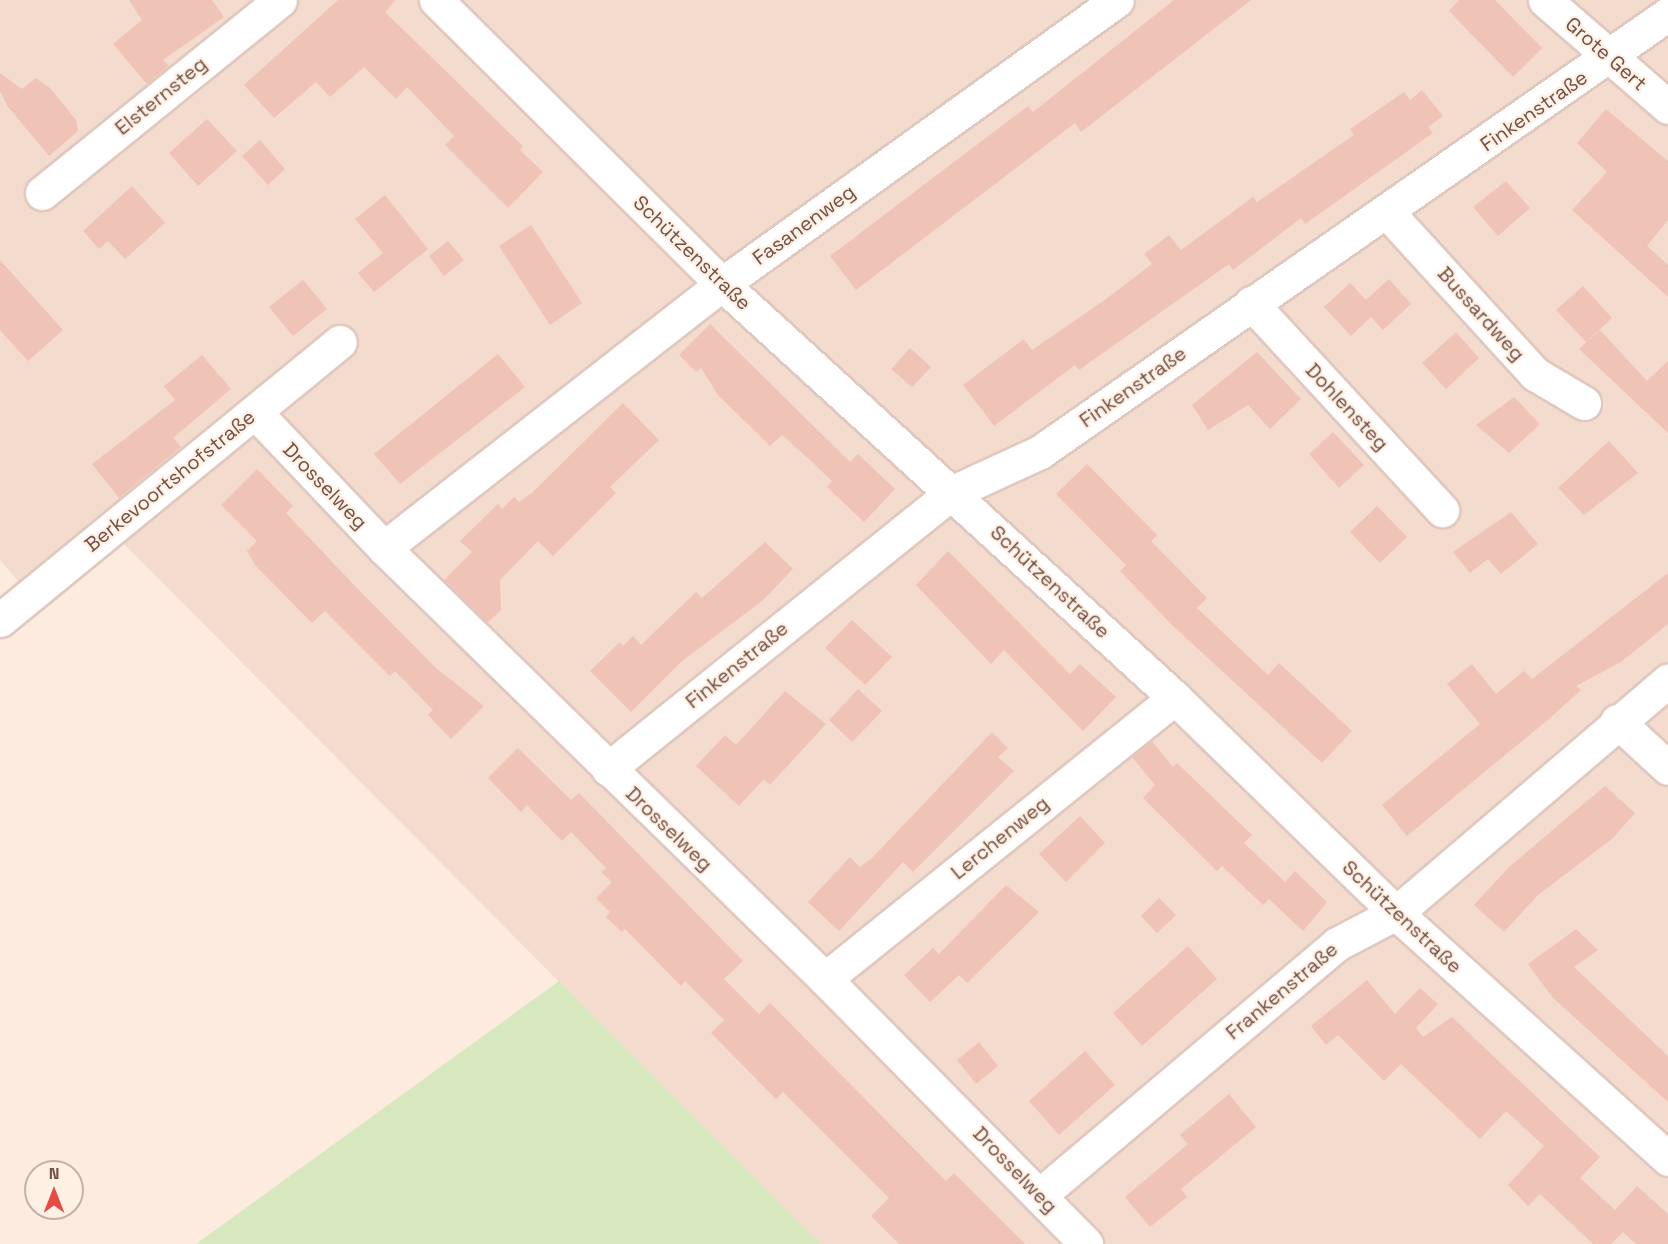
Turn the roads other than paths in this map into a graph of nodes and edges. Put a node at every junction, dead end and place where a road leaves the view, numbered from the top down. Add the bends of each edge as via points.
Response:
1 (280, 0) edge
2 (436, 0) edge
3 (1117, 0) edge
4 (1545, 0) edge
5 (1668, 14) edge
6 (1610, 59) junction
7 (1668, 107) edge
8 (42, 193) dead end
9 (1388, 213) junction
10 (722, 284) junction
11 (1251, 303) junction
12 (340, 342) dead end
13 (1584, 403) dead end
14 (255, 412) junction
15 (953, 492) junction
16 (1442, 510) dead end
17 (384, 548) junction
18 (0, 620) edge
19 (1668, 681) edge
20 (1175, 698) junction
21 (1617, 721) junction
22 (1668, 768) edge
23 (608, 769) junction
24 (1396, 913) junction
25 (825, 979) junction
26 (1668, 1159) edge
27 (1040, 1195) junction
28 (1086, 1244) edge

1 - 8 street, Elsternsteg
2 - 10 street, Schützenstraße
3 - 10 street, Fasanenweg
4 - 6 street, Grote Gert
5 - 6 street, Finkenstraße
6 - 7 street, Grote Gert
6 - 9 street, Finkenstraße
9 - 11 street, Finkenstraße
9 - 13 street, Bussardweg via 1535,374
10 - 15 street, Schützenstraße
10 - 17 street, Fasanenweg
11 - 15 street, Finkenstraße via 1040,452
11 - 16 street, Dohlensteg
12 - 14 street, Berkevoortshofstraße
14 - 17 street, Drosselweg
14 - 18 street, Berkevoortshofstraße
15 - 20 street, Schützenstraße
15 - 23 street, Finkenstraße
17 - 23 street, Drosselweg
19 - 21 street, Frankenstraße
20 - 24 street, Schützenstraße
20 - 25 street, Lerchenweg
21 - 22 street
21 - 24 street, Frankenstraße
23 - 25 street, Drosselweg
24 - 26 street, Schützenstraße
24 - 27 street, Frankenstraße via 1337,944
25 - 27 street, Drosselweg
27 - 28 street, Drosselweg

